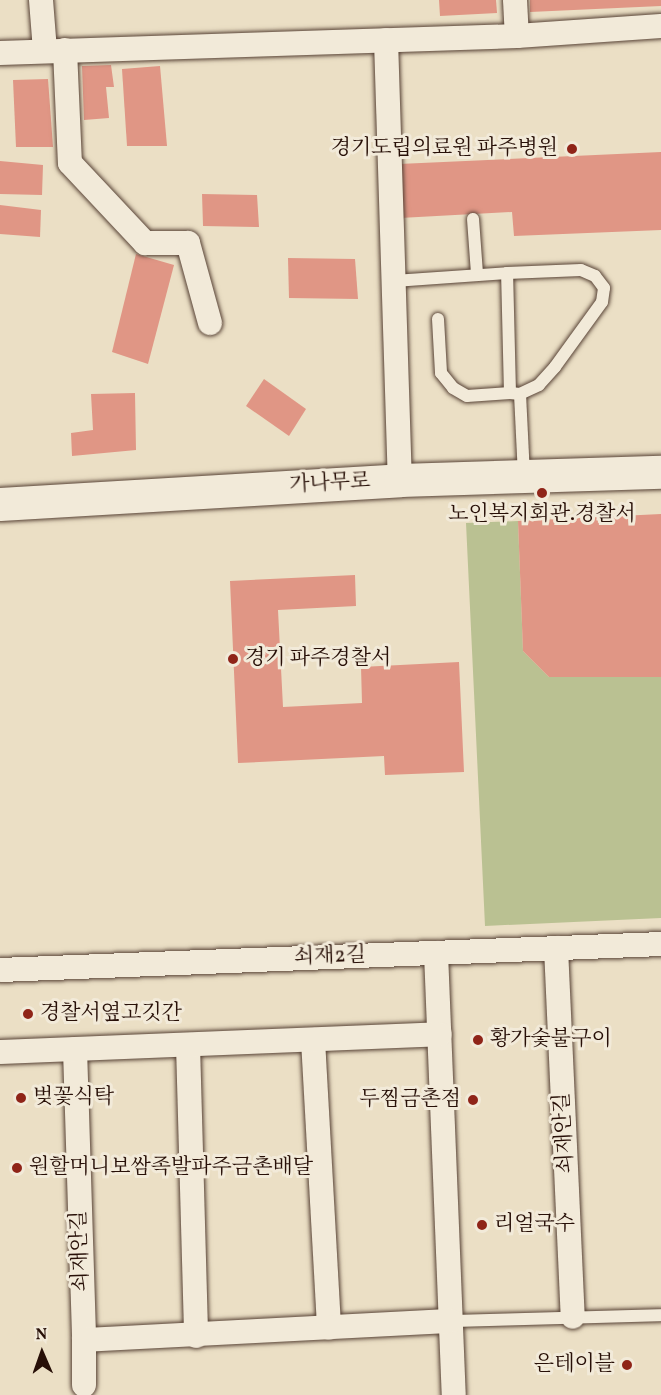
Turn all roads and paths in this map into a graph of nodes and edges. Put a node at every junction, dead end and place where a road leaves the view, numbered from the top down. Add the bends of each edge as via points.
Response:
1 (41, 0) edge
2 (515, 0) edge
3 (661, 26) edge
4 (517, 36) junction
5 (386, 40) junction
6 (55, 50) junction
7 (0, 53) edge
8 (473, 219) dead end
9 (477, 273) junction
10 (507, 273) junction
11 (394, 281) junction
12 (438, 319) dead end
13 (210, 323) dead end
14 (515, 394) junction
15 (661, 472) edge
16 (524, 477) junction
17 (400, 480) junction
18 (0, 504) edge
19 (661, 944) edge
20 (556, 948) junction
21 (436, 953) junction
22 (0, 970) edge
23 (440, 1034) junction
24 (313, 1040) junction
25 (188, 1045) junction
26 (75, 1049) junction
27 (0, 1052) edge
28 (661, 1315) edge
29 (573, 1317) junction
30 (451, 1321) junction
31 (329, 1328) junction
32 (196, 1336) junction
33 (84, 1340) junction
34 (84, 1385) dead end
35 (454, 1395) edge

1 - 6 street
2 - 4 street
3 - 4 street
4 - 5 street
5 - 6 street
5 - 11 street
6 - 7 street
6 - 13 street via 70,163 145,243 188,243
8 - 9 lane
9 - 10 lane
9 - 11 lane
10 - 14 lane
10 - 14 lane via 580,270 595,276 604,288 602,302 555,367 539,385
11 - 17 street
12 - 14 lane via 441,373 453,388 467,396
14 - 16 lane
15 - 16 street, 가나무로
16 - 17 street, 가나무로
17 - 18 street, 가나무로
19 - 20 street, 쇠재2길
20 - 21 street, 쇠재2길
20 - 29 street, 쇠재안길
21 - 22 street, 쇠재2길
21 - 23 street
23 - 24 street
23 - 30 street
24 - 25 street
24 - 31 street
25 - 26 street
25 - 32 street
26 - 27 street
26 - 33 street, 쇠재안길
28 - 29 lane
29 - 30 lane
30 - 31 street
30 - 35 street
31 - 32 street
32 - 33 street
33 - 34 street, 쇠재안길

